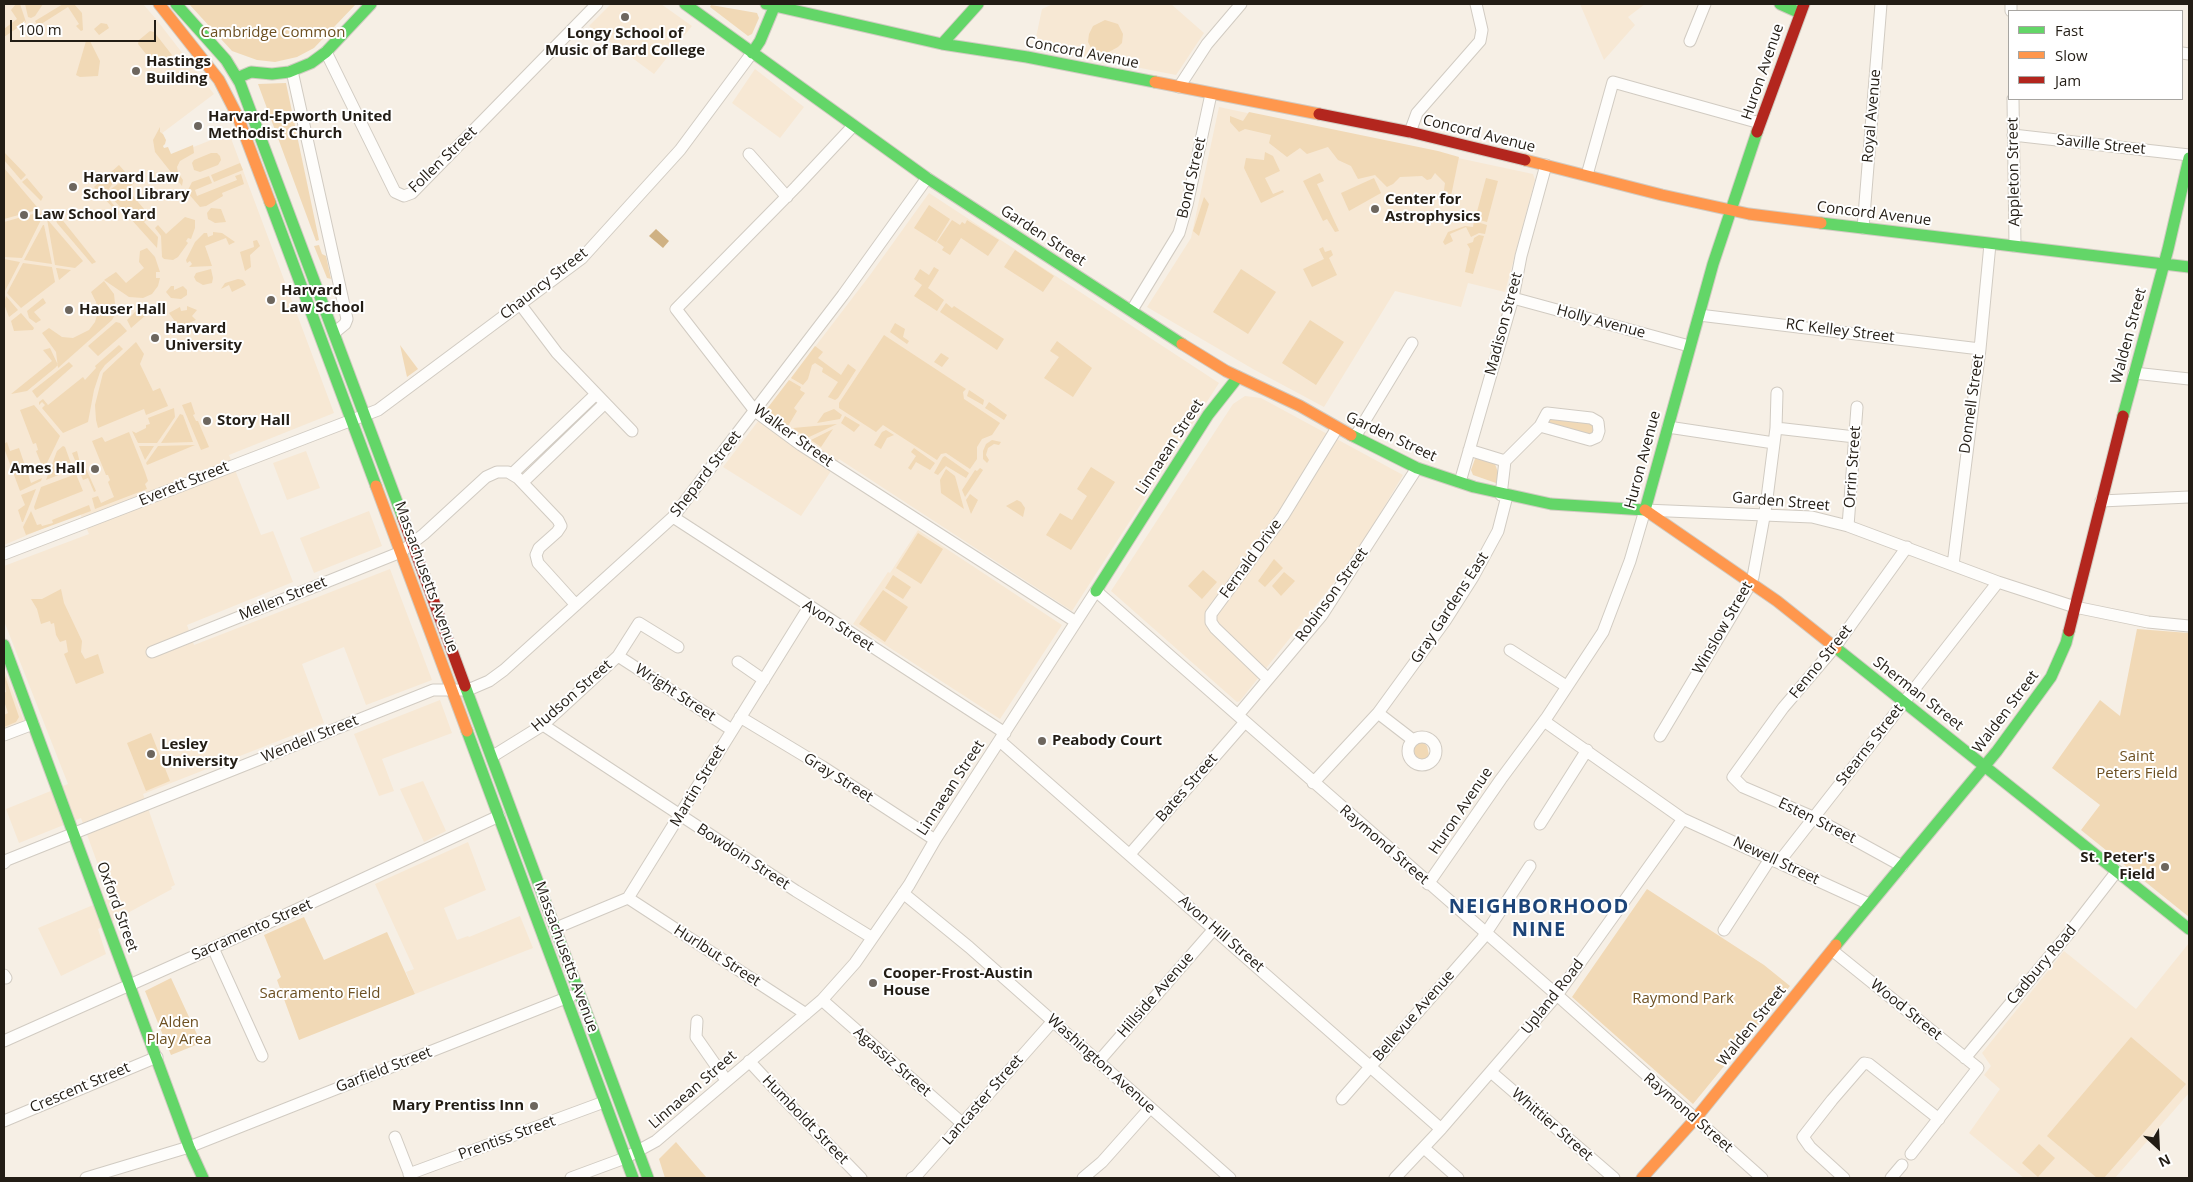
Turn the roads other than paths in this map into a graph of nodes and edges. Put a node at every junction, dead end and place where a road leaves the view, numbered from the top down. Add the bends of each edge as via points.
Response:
1 (159, 4) edge
2 (176, 4) edge
3 (371, 4) edge
4 (597, 4) edge
5 (685, 4) edge
6 (978, 4) edge
7 (1241, 4) edge
8 (1476, 4) edge
9 (1705, 4) edge
10 (1780, 4) edge
11 (1881, 4) edge
12 (770, 5) edge
13 (1802, 8) edge
14 (1690, 41) dead end
15 (942, 44) junction
16 (326, 52) junction
17 (752, 53) junction
18 (292, 71) junction
19 (237, 78) junction
20 (222, 86) junction
21 (1179, 87) junction
22 (1211, 94) junction
23 (2013, 100) edge
24 (1760, 123) junction
25 (853, 126) junction
26 (1410, 132) junction
27 (2013, 135) junction
28 (749, 154) dead end
29 (2189, 156) edge
30 (1546, 166) junction
31 (1587, 175) junction
32 (927, 178) junction
33 (787, 196) junction
34 (1731, 210) junction
35 (1863, 228) junction
36 (1990, 244) junction
37 (2015, 246) junction
38 (2163, 265) junction
39 (2189, 267) edge
40 (1513, 298) junction
41 (520, 304) junction
42 (1132, 310) junction
43 (1699, 315) junction
44 (334, 333) junction
45 (1412, 343) dead end
46 (1689, 346) junction
47 (1980, 349) junction
48 (2134, 373) junction
49 (1238, 377) junction
50 (2189, 379) edge
51 (1777, 393) dead end
52 (595, 395) junction
53 (604, 404) junction
54 (1857, 407) dead end
55 (755, 412) junction
56 (365, 415) junction
57 (352, 420) junction
58 (1540, 426) junction
59 (1668, 427) junction
60 (1337, 428) junction
61 (1776, 428) junction
62 (632, 431) dead end
63 (1355, 437) junction
64 (1855, 437) junction
65 (1774, 443) junction
66 (1469, 450) junction
67 (1505, 461) junction
68 (1416, 468) junction
69 (512, 474) junction
70 (523, 482) junction
71 (1460, 482) junction
72 (1504, 495) junction
73 (2189, 497) edge
74 (2102, 501) junction
75 (1645, 510) junction
76 (1765, 514) junction
77 (673, 517) junction
78 (1848, 526) junction
79 (412, 544) junction
80 (1907, 547) junction
81 (401, 552) junction
82 (4, 554) edge
83 (1953, 565) junction
84 (1751, 582) junction
85 (1998, 582) junction
86 (1096, 591) junction
87 (576, 604) junction
88 (809, 607) junction
89 (2075, 607) junction
90 (1076, 622) junction
91 (2189, 626) edge
92 (4, 645) edge
93 (678, 647) dead end
94 (1835, 647) junction
95 (1510, 650) dead end
96 (152, 652) dead end
97 (618, 656) junction
98 (738, 662) dead end
99 (1268, 679) junction
100 (764, 680) junction
101 (1566, 686) junction
102 (452, 690) junction
103 (468, 690) junction
104 (1904, 702) junction
105 (1378, 713) junction
106 (740, 717) junction
107 (1241, 718) junction
108 (1544, 721) junction
109 (33, 724) junction
110 (543, 725) junction
111 (732, 730) junction
112 (4, 735) edge
113 (1660, 736) dead end
114 (1002, 737) junction
115 (1413, 740) dead end
116 (1587, 750) junction
117 (493, 756) junction
118 (1985, 764) junction
119 (1733, 777) joint
120 (1314, 783) junction
121 (499, 816) junction
122 (680, 816) junction
123 (1813, 817) junction
124 (1683, 818) junction
125 (1540, 824) dead end
126 (74, 833) junction
127 (935, 840) junction
128 (1130, 854) junction
129 (1775, 860) junction
130 (4, 863) edge
131 (1530, 866) dead end
132 (1902, 866) junction
133 (2117, 871) junction
134 (1428, 884) junction
135 (903, 893) junction
136 (628, 898) junction
137 (1869, 904) junction
138 (556, 928) junction
139 (1214, 929) junction
140 (2189, 929) edge
141 (1724, 930) dead end
142 (1485, 933) junction
143 (871, 937) junction
144 (212, 948) junction
145 (1834, 951) junction
146 (130, 985) junction
147 (579, 993) junction
148 (1557, 995) junction
149 (565, 998) junction
150 (822, 1000) junction
151 (806, 1014) junction
152 (1053, 1021) junction
153 (697, 1022) dead end
154 (4, 1040) edge
155 (262, 1056) dead end
156 (157, 1057) junction
157 (1965, 1058) junction
158 (750, 1061) junction
159 (1098, 1061) junction
160 (1370, 1066) junction
161 (1491, 1072) junction
162 (726, 1080) junction
163 (1342, 1099) dead end
164 (604, 1102) junction
165 (1150, 1108) junction
166 (1696, 1118) junction
167 (1939, 1119) junction
168 (4, 1120) edge
169 (962, 1124) junction
170 (1441, 1129) junction
171 (395, 1137) dead end
172 (189, 1147) junction
173 (1424, 1148) junction
174 (638, 1151) junction
175 (1911, 1154) dead end
176 (625, 1158) junction
177 (1902, 1165) dead end
178 (410, 1176) edge
179 (1647, 1177) edge
180 (86, 1178) edge
181 (203, 1178) edge
182 (572, 1178) edge
183 (633, 1178) edge
184 (648, 1178) edge
185 (861, 1178) edge
186 (912, 1178) edge
187 (1083, 1178) edge
188 (1230, 1178) edge
189 (1395, 1178) edge
190 (1458, 1178) edge
191 (1614, 1178) edge
192 (1762, 1178) edge
193 (1844, 1178) edge
194 (1891, 1178) edge

1 - 20 street, Massachusetts Avenue
2 - 19 street, Massachusetts Avenue via 226,60
3 - 16 street
4 - 16 street, Follen Street via 412,193 404,196 396,192
5 - 17 street, Garden Street
6 - 15 street
7 - 21 street via 1207,44
8 - 26 street via 1482,30 1480,41 1417,113
9 - 14 street
10 - 13 street
11 - 35 street, Royal Avenue
12 - 15 street, Concord Avenue
12 - 17 street via 760,41
13 - 24 street, Huron Avenue
15 - 21 street, Concord Avenue
16 - 18 street
17 - 25 street, Garden Street
17 - 41 street, Chauncy Street via 680,150 582,258
18 - 19 street via 272,74 251,72
18 - 44 street via 347,319
19 - 20 street
19 - 44 street, Massachusetts Avenue
20 - 57 street, Massachusetts Avenue via 265,187
21 - 22 street, Concord Avenue
22 - 26 street, Concord Avenue
22 - 42 street, Bond Street via 1178,233
23 - 27 street, Appleton Street
24 - 31 street via 1613,82
24 - 34 street, Huron Avenue
25 - 32 street, Garden Street
25 - 33 street, Walker Street
26 - 30 street, Concord Avenue
27 - 29 street, Saville Street
27 - 37 street, Appleton Street
28 - 33 street
29 - 38 street, Walden Street
30 - 31 street, Concord Avenue
30 - 40 street, Madison Street
31 - 34 street, Concord Avenue
32 - 42 street, Garden Street
32 - 55 street, Shepard Street
33 - 55 street, Walker Street via 676,309
34 - 35 street, Concord Avenue
34 - 43 street, Huron Avenue
35 - 36 street, Concord Avenue
36 - 37 street, Concord Avenue
36 - 47 street, Donnell Street
37 - 38 street, Concord Avenue
38 - 39 street, Concord Avenue
38 - 48 street, Walden Street
40 - 46 street, Holly Avenue
40 - 66 street, Madison Street
41 - 52 street via 557,353
41 - 56 street, Chauncy Street via 378,410
42 - 49 street, Garden Street
43 - 46 street, Huron Avenue
43 - 47 street, RC Kelley Street
44 - 56 street, Massachusetts Avenue
45 - 63 street
46 - 59 street, Huron Avenue
47 - 83 street, Donnell Street
48 - 50 street
48 - 74 street, Walden Street
49 - 60 street, Garden Street via 1300,406
49 - 86 street, Linnaean Street via 1208,415
51 - 61 street, Winslow Street
52 - 53 street
52 - 69 street
53 - 62 street
53 - 70 street
54 - 64 street, Orrin Street
55 - 77 street, Shepard Street
55 - 90 street, Walker Street via 801,446
56 - 57 street, Everett Street
56 - 79 street, Massachusetts Avenue
57 - 81 street, Massachusetts Avenue
57 - 82 street, Everett Street
58 - 58 street via 1549,412 1590,418 1598,422 1599,431 1590,440
58 - 67 street
59 - 65 street
59 - 75 street, Huron Avenue
60 - 63 street, Garden Street
60 - 99 street, Fernald Drive via 1283,516 1210,614 1215,628
61 - 64 street
61 - 65 street, Winslow Street
63 - 68 street, Garden Street
64 - 78 street, Orrin Street
65 - 76 street, Winslow Street
66 - 67 street
66 - 71 street, Madison Street
67 - 72 street, Gray Gardens East
68 - 71 street, Garden Street
68 - 99 street, Robinson Street via 1322,615
69 - 70 street
69 - 79 street, Mellen Street via 497,472 486,477
70 - 87 street via 561,526 539,548 536,555 538,563
71 - 72 street, Garden Street
72 - 75 street, Garden Street via 1585,508
72 - 105 street, Gray Gardens East via 1498,531 1474,577
73 - 74 street
74 - 89 street, Walden Street
75 - 76 street, Garden Street
75 - 84 street, Sherman Street
75 - 101 street, Huron Avenue via 1630,561 1602,632
76 - 78 street, Garden Street via 1812,517
76 - 84 street, Winslow Street
77 - 87 street, Shepard Street
77 - 88 street, Avon Street
78 - 80 street, Garden Street
79 - 81 street, Mellen Street
79 - 103 street, Massachusetts Avenue
80 - 83 street, Garden Street
80 - 94 street, Fenno Street
81 - 96 street, Mellen Street
81 - 102 street, Massachusetts Avenue
83 - 85 street, Garden Street
84 - 94 street, Sherman Street
84 - 113 street, Winslow Street
85 - 89 street, Garden Street
85 - 104 street, Stearns Street
86 - 90 street, Linnaean Street
86 - 107 street, Raymond Street
87 - 103 street, Shepard Street via 504,670 490,681
88 - 100 street, Martin Street
88 - 114 street, Avon Street
89 - 91 street, Garden Street via 2148,622
89 - 118 street, Walden Street via 2066,642 2051,677
90 - 114 street, Linnaean Street
92 - 109 street, Oxford Street
93 - 97 street, Hudson Street via 639,623
94 - 104 street, Sherman Street
94 - 119 street, Fenno Street via 1783,708
95 - 101 street
97 - 110 street, Hudson Street
97 - 111 street, Wright Street
98 - 100 street
99 - 107 street, Robinson Street
100 - 106 street, Martin Street
101 - 108 street, Huron Avenue
102 - 103 street, Shepard Street
102 - 121 street, Massachusetts Avenue
102 - 126 street, Wendell Street via 434,690
103 - 117 street, Massachusetts Avenue
104 - 118 street, Sherman Street
104 - 123 street, Stearns Street
105 - 115 street
105 - 120 street, Gray Gardens East
106 - 111 street, Martin Street
106 - 127 street, Gray Street
107 - 120 street, Raymond Street
107 - 128 street, Bates Street
108 - 116 street
108 - 134 street, Huron Avenue
109 - 112 street
109 - 126 street, Oxford Street
110 - 117 street, Hudson Street
110 - 122 street, Bowdoin Street
111 - 122 street, Martin Street
114 - 127 street, Linnaean Street
114 - 128 street, Avon Hill Street
116 - 124 street
116 - 125 street
117 - 138 street, Massachusetts Avenue
118 - 132 street, Walden Street
118 - 133 street, Sherman Street
119 - 123 street, Esten Street via 1743,787
120 - 134 street, Raymond Street
121 - 144 street, Sacramento Street
121 - 149 street, Massachusetts Avenue
122 - 136 street, Martin Street
122 - 143 street, Bowdoin Street
123 - 129 street, Stearns Street
123 - 132 street, Esten Street
124 - 129 street, Newell Street
124 - 148 street, Upland Road
126 - 130 street, Wendell Street
126 - 146 street, Oxford Street
127 - 135 street, Linnaean Street
128 - 139 street, Avon Hill Street
129 - 137 street, Newell Street
129 - 141 street, Stearns Street
131 - 142 street, Bellevue Avenue
132 - 137 street, Walden Street
133 - 140 street, Sherman Street
133 - 157 street, Cadbury Road
134 - 142 street, Raymond Street
135 - 143 street, Linnaean Street
135 - 152 street, Washington Avenue
136 - 138 street
136 - 151 street, Hurlbut Street
137 - 145 street, Walden Street
138 - 147 street, Massachusetts Avenue
139 - 159 street, Hillside Avenue
139 - 160 street, Avon Hill Street
142 - 148 street, Raymond Street
142 - 160 street, Bellevue Avenue
143 - 150 street, Linnaean Street via 854,963
144 - 146 street, Sacramento Street
144 - 155 street
145 - 157 street, Wood Street
145 - 166 street, Walden Street
146 - 154 street, Sacramento Street
146 - 156 street, Oxford Street
147 - 149 street, Garfield Street
147 - 174 street, Massachusetts Avenue
148 - 161 street, Upland Road
148 - 166 street, Raymond Street
149 - 164 street, Massachusetts Avenue
149 - 172 street, Garfield Street
150 - 151 street, Linnaean Street
150 - 169 street, Agassiz Street
151 - 158 street, Linnaean Street
152 - 159 street, Washington Avenue
152 - 169 street, Lancaster Street
153 - 162 street via 696,1037
156 - 168 street, Crescent Street
156 - 172 street, Oxford Street
157 - 167 street, Wood Street via 1978,1068
158 - 162 street, Linnaean Street
158 - 185 street, Humboldt Street
159 - 165 street, Washington Avenue
160 - 163 street, Bellevue Avenue
160 - 170 street, Avon Hill Street
161 - 170 street, Upland Road
161 - 191 street, Whittier Street
162 - 174 street, Linnaean Street via 656,1141
164 - 176 street, Massachusetts Avenue
164 - 178 street, Prentiss Street
165 - 187 street via 1102,1162
165 - 188 street, Washington Avenue
166 - 179 street, Walden Street
166 - 192 street, Raymond Street
167 - 175 street
167 - 193 street via 1864,1063 1803,1137
169 - 186 street, Lancaster Street
170 - 173 street, Upland Road
171 - 178 street
172 - 180 street, Garfield Street
172 - 181 street, Oxford Street
173 - 189 street, Upland Road
173 - 190 street
174 - 176 street, Linnaean Street
174 - 184 street, Massachusetts Avenue
176 - 182 street, Linnaean Street
176 - 183 street, Massachusetts Avenue
177 - 194 street

